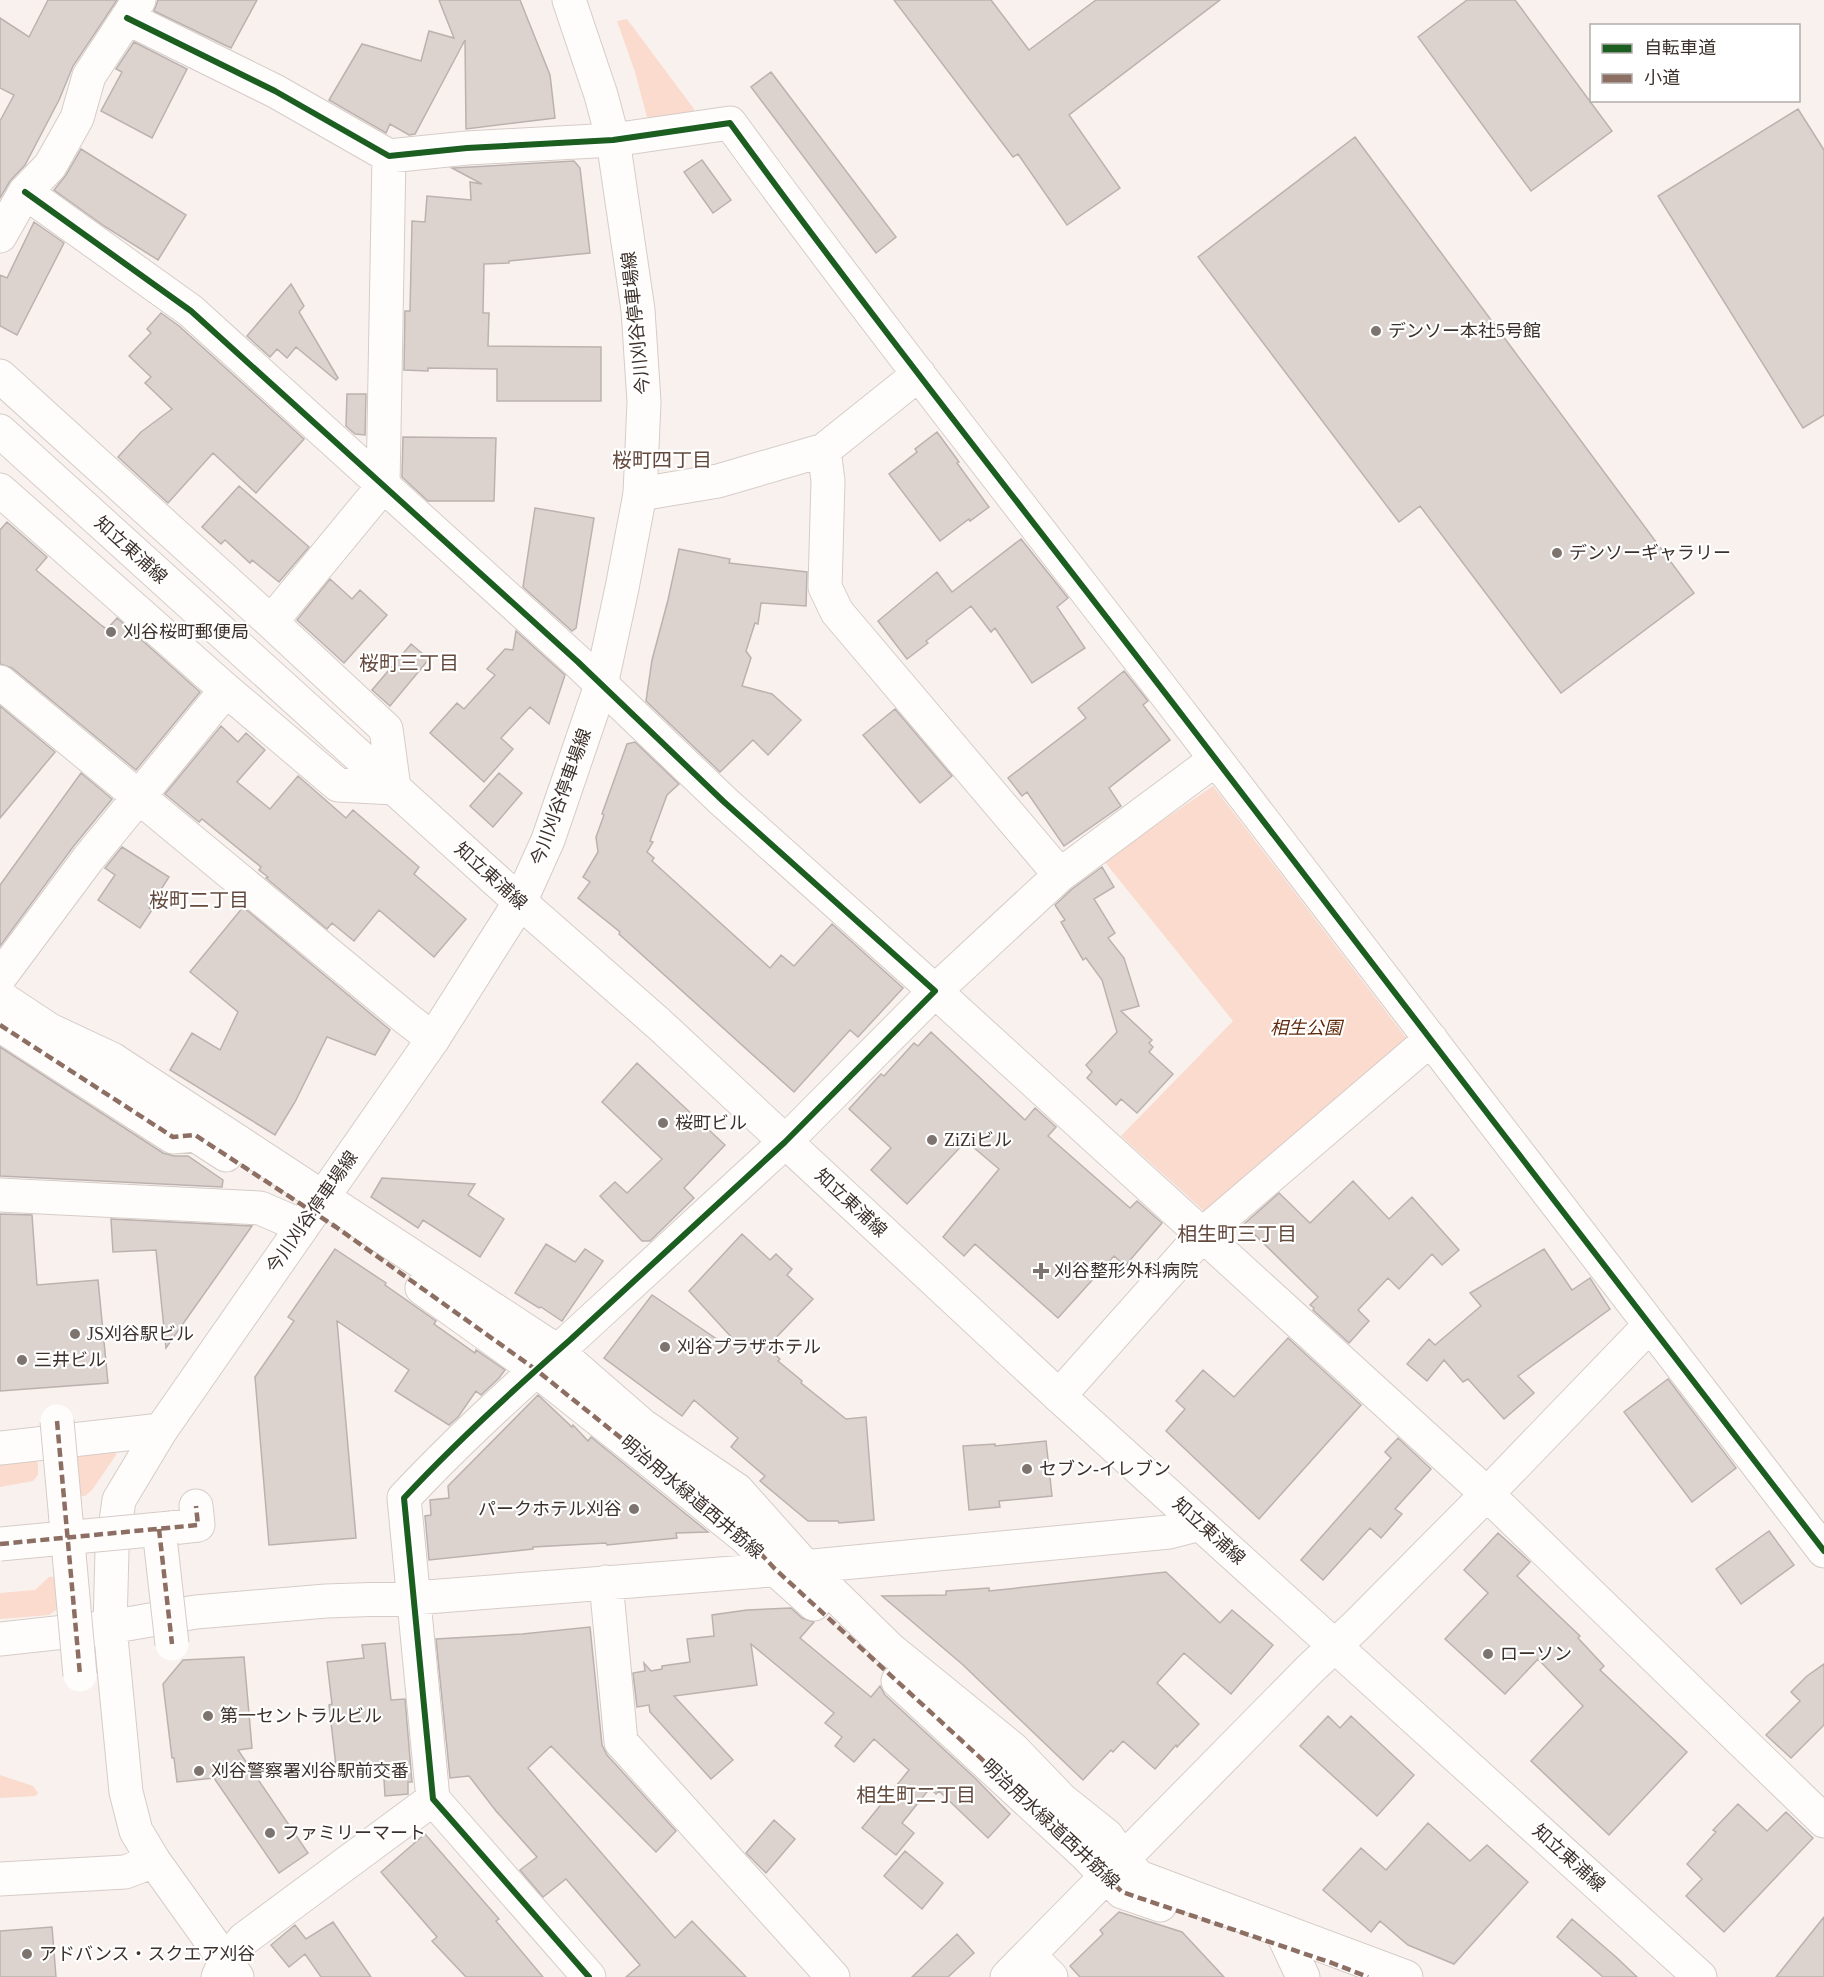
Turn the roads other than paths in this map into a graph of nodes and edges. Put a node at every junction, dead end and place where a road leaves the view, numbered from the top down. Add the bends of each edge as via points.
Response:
1 (569, 0) edge
2 (133, 9) edge
3 (613, 140) junction
4 (389, 156) junction
5 (26, 192) junction
6 (0, 236) edge
7 (919, 374) junction
8 (0, 376) edge
9 (0, 431) edge
10 (824, 450) junction
11 (383, 486) junction
12 (0, 490) edge
13 (640, 494) junction
14 (272, 622) junction
15 (0, 682) edge
16 (601, 685) junction
17 (226, 690) junction
18 (1216, 759) junction
19 (394, 788) junction
20 (139, 798) junction
21 (1060, 875) junction
22 (520, 902) junction
23 (0, 977) edge
24 (935, 991) junction
25 (0, 997) edge
26 (0, 1025) edge
27 (433, 1038) junction
28 (1431, 1039) junction
29 (785, 1142) junction
30 (0, 1195) edge
31 (312, 1211) junction
32 (1203, 1234) junction
33 (1649, 1326) junction
34 (546, 1360) junction
35 (1059, 1396) junction
36 (57, 1421) dead end
37 (161, 1430) junction
38 (0, 1448) edge
39 (1487, 1494) junction
40 (196, 1506) dead end
41 (1200, 1524) junction
42 (159, 1529) junction
43 (68, 1538) junction
44 (0, 1544) edge
45 (1824, 1551) edge
46 (790, 1567) junction
47 (606, 1582) junction
48 (414, 1598) junction
49 (110, 1627) junction
50 (0, 1639) edge
51 (172, 1644) dead end
52 (1335, 1646) junction
53 (80, 1675) dead end
54 (433, 1799) junction
55 (1824, 1821) edge
56 (154, 1861) junction
57 (1115, 1868) junction
58 (0, 1880) edge
59 (1292, 1952) edge
60 (1029, 1970) edge
61 (227, 1972) edge
62 (589, 1977) edge
63 (833, 1977) edge
64 (1368, 1977) edge
65 (1406, 1977) edge
66 (1700, 1977) edge

1 - 3 street, 今川刈谷停車場線
2 - 4 street
2 - 5 street via 89,76 77,118 50,166
3 - 4 street
3 - 7 street via 730,123
3 - 13 street, 今川刈谷停車場線 via 639,322 644,402
4 - 11 street
5 - 6 street
5 - 11 street via 191,311
7 - 10 street
7 - 18 street
8 - 14 street
9 - 19 street, 知立東浦線
10 - 13 street via 718,481
10 - 21 street via 828,481 825,587 837,612
11 - 14 street
11 - 16 street
12 - 17 street
13 - 16 street, 今川刈谷停車場線
14 - 19 street via 386,729
15 - 20 street
16 - 22 street, 今川刈谷停車場線 via 548,840
16 - 24 street via 723,801
17 - 19 street via 338,785
17 - 20 street
18 - 21 street
18 - 28 street
19 - 22 street, 知立東浦線
20 - 23 street
20 - 27 street
21 - 24 street
22 - 27 street, 今川刈谷停車場線
22 - 29 street, 知立東浦線
24 - 29 street
24 - 32 street
25 - 31 street via 50,1029 112,1059
26 - 31 street via 173,1137 195,1135
27 - 31 street, 今川刈谷停車場線
28 - 32 street
28 - 33 street
29 - 34 street
29 - 35 street, 知立東浦線
30 - 31 street
31 - 34 street
31 - 37 street, 今川刈谷停車場線
32 - 35 street
32 - 39 street
33 - 39 street
33 - 45 street
34 - 46 street via 737,1490
34 - 48 street via 404,1498
35 - 41 street, 知立東浦線
36 - 43 street, bridge
37 - 38 street
37 - 49 street, 今川刈谷停車場線 via 119,1500 112,1550
39 - 52 street
39 - 55 street
40 - 42 street, bridge via 198,1525
41 - 46 street via 1169,1532
41 - 52 street, 知立東浦線
42 - 43 street, bridge
42 - 51 street, bridge
43 - 44 street, bridge
43 - 53 street, bridge
46 - 47 street
46 - 57 street via 1013,1749 1062,1800 1107,1836
47 - 48 street
47 - 63 street via 621,1742
48 - 49 street via 196,1612
48 - 54 street
49 - 50 street
49 - 56 street, 今川刈谷停車場線 via 126,1792 136,1831
52 - 57 street
52 - 66 street, 知立東浦線
54 - 61 street via 244,1939
54 - 62 street
56 - 58 street via 125,1872
56 - 61 street, 今川刈谷停車場線
57 - 59 street
57 - 60 street
59 - 64 street
59 - 65 street

